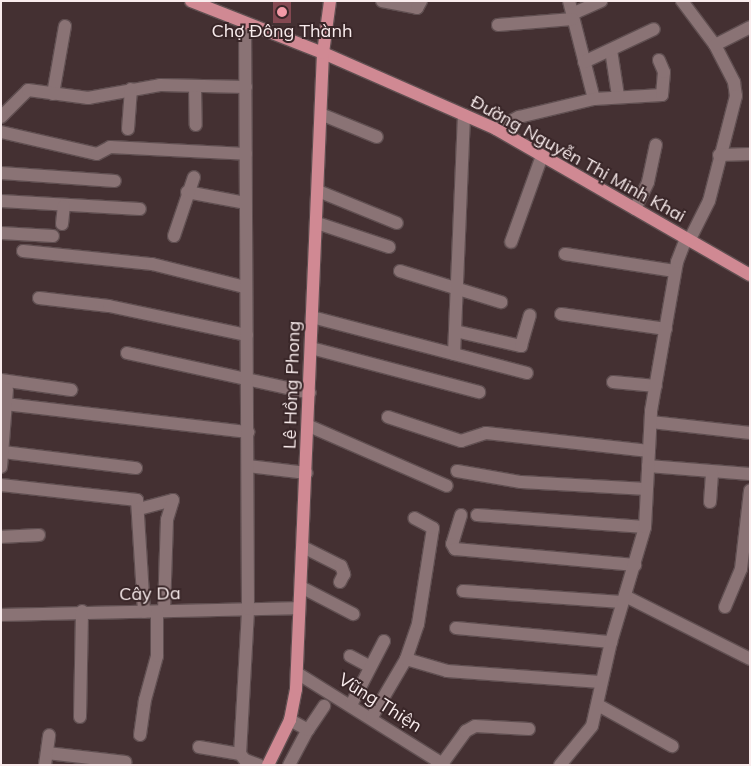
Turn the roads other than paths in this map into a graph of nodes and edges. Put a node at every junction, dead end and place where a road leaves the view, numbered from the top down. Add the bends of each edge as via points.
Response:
1 (191, 1) edge
2 (330, 1) edge
3 (382, 1) edge
4 (421, 1) edge
5 (568, 1) edge
6 (601, 1) edge
7 (682, 1) edge
8 (573, 17) junction
9 (245, 24) junction
10 (498, 25) dead end
11 (65, 26) dead end
12 (750, 27) edge
13 (654, 30) dead end
14 (715, 45) junction
15 (611, 50) junction
16 (323, 53) junction
17 (659, 60) dead end
18 (584, 62) junction
19 (195, 86) junction
20 (246, 87) junction
21 (131, 89) junction
22 (53, 94) junction
23 (618, 96) junction
24 (594, 99) junction
25 (323, 115) junction
26 (464, 115) junction
27 (1, 117) edge
28 (196, 125) dead end
29 (128, 129) dead end
30 (496, 129) junction
31 (1, 132) edge
32 (377, 138) dead end
33 (656, 145) dead end
34 (246, 154) junction
35 (750, 154) edge
36 (719, 155) junction
37 (542, 156) junction
38 (1, 173) edge
39 (194, 177) dead end
40 (115, 181) dead end
41 (318, 191) junction
42 (187, 192) junction
43 (1, 200) edge
44 (245, 203) junction
45 (64, 206) junction
46 (140, 209) dead end
47 (635, 209) junction
48 (316, 223) junction
49 (397, 223) dead end
50 (62, 224) dead end
51 (1, 232) edge
52 (53, 236) dead end
53 (174, 236) dead end
54 (688, 240) junction
55 (511, 242) dead end
56 (389, 247) dead end
57 (23, 251) dead end
58 (565, 254) dead end
59 (400, 271) dead end
60 (675, 271) junction
61 (750, 276) edge
62 (245, 287) junction
63 (456, 290) junction
64 (39, 298) dead end
65 (501, 302) dead end
66 (561, 314) dead end
67 (530, 315) dead end
68 (312, 317) junction
69 (666, 330) junction
70 (455, 331) junction
71 (247, 335) junction
72 (311, 348) junction
73 (127, 352) dead end
74 (454, 354) junction
75 (527, 373) dead end
76 (248, 381) junction
77 (613, 382) dead end
78 (4, 384) edge
79 (656, 386) junction
80 (71, 390) dead end
81 (479, 392) dead end
82 (310, 393) junction
83 (5, 404) junction
84 (388, 417) dead end
85 (651, 422) junction
86 (309, 426) junction
87 (248, 432) junction
88 (750, 434) edge
89 (649, 451) junction
90 (3, 452) junction
91 (248, 466) junction
92 (648, 466) junction
93 (1, 467) edge
94 (136, 468) dead end
95 (457, 471) dead end
96 (712, 472) junction
97 (307, 474) junction
98 (750, 474) edge
99 (1, 485) edge
100 (447, 486) dead end
101 (647, 489) junction
102 (750, 491) edge
103 (710, 502) dead end
104 (139, 509) junction
105 (461, 515) dead end
106 (477, 515) dead end
107 (414, 518) dead end
108 (644, 527) junction
109 (39, 534) dead end
110 (1, 537) edge
111 (303, 547) junction
112 (636, 565) junction
113 (340, 582) dead end
114 (301, 587) junction
115 (464, 591) dead end
116 (623, 599) junction
117 (726, 607) dead end
118 (299, 608) junction
119 (248, 610) junction
120 (82, 611) junction
121 (144, 612) junction
122 (161, 612) junction
123 (353, 614) dead end
124 (1, 615) edge
125 (456, 628) dead end
126 (384, 641) dead end
127 (611, 642) junction
128 (350, 656) dead end
129 (748, 658) edge
130 (406, 659) junction
131 (370, 666) junction
132 (297, 673) junction
133 (601, 682) junction
134 (351, 705) junction
135 (598, 705) junction
136 (324, 706) dead end
137 (80, 717) dead end
138 (372, 717) junction
139 (290, 720) junction
140 (529, 729) dead end
141 (308, 730) junction
142 (49, 735) dead end
143 (140, 735) dead end
144 (672, 746) dead end
145 (199, 747) dead end
146 (240, 754) junction
147 (46, 759) edge
148 (125, 762) dead end
149 (443, 764) edge
150 (259, 765) edge
151 (268, 765) edge
152 (288, 765) edge
153 (560, 765) edge

1 - 9 main road, Đường Nguyễn Thị Minh Khai
2 - 16 main road, Lê Hồng Phong
3 - 4 street via 417,8
5 - 8 street
6 - 8 street
7 - 14 street
8 - 10 street
8 - 18 street
9 - 16 main road, Đường Nguyễn Thị Minh Khai
9 - 20 street
11 - 22 street
12 - 14 street
13 - 15 street
14 - 36 street via 734,82 736,96
15 - 18 street
15 - 23 street
16 - 25 main road, Lê Hồng Phong
16 - 26 main road, Đường Nguyễn Thị Minh Khai
17 - 23 street via 664,80 662,95
18 - 24 street
19 - 20 street
19 - 21 street
19 - 28 street
20 - 34 street
21 - 22 street via 97,97
21 - 29 street
22 - 27 street via 26,90 17,104
23 - 24 street
24 - 30 street via 519,117
25 - 32 street
25 - 41 main road, Lê Hồng Phong
26 - 30 main road, Đường Nguyễn Thị Minh Khai
26 - 63 street
30 - 37 main road, Đường Nguyễn Thị Minh Khai
31 - 34 street via 97,154 110,147
33 - 47 street via 648,182
34 - 44 street
35 - 36 street
36 - 54 street via 709,201
37 - 47 main road, Đường Nguyễn Thị Minh Khai
37 - 55 street
38 - 40 street
39 - 42 street
41 - 48 main road, Lê Hồng Phong
41 - 49 street
42 - 44 street
42 - 53 street
43 - 45 street
44 - 62 street
45 - 46 street
45 - 50 street
47 - 54 main road, Đường Nguyễn Thị Minh Khai
48 - 56 street
48 - 68 main road, Lê Hồng Phong
51 - 52 street
54 - 60 street
54 - 61 main road, Đường Nguyễn Thị Minh Khai
57 - 62 street via 152,264
58 - 60 street
59 - 63 street
60 - 69 street
62 - 71 street
63 - 65 street
63 - 70 street
64 - 71 street via 109,306
66 - 69 street
67 - 70 street via 521,346
68 - 72 main road, Lê Hồng Phong
68 - 74 street
69 - 79 street
70 - 74 street
71 - 76 street
72 - 81 street
72 - 82 main road, Lê Hồng Phong
73 - 76 street
74 - 75 street
76 - 82 street
76 - 87 street
77 - 79 street
78 - 80 street
78 - 83 street
79 - 85 street
82 - 86 main road, Lê Hồng Phong
83 - 87 street
83 - 90 street
84 - 89 street via 453,440 486,433
85 - 88 street
85 - 89 street
86 - 97 main road, Lê Hồng Phong
86 - 100 street
87 - 91 street
89 - 92 street
90 - 93 street
90 - 94 street
91 - 97 street
91 - 119 street
92 - 96 street
92 - 101 street
95 - 101 street via 521,482
96 - 98 street
96 - 103 street
97 - 111 main road, Lê Hồng Phong
99 - 104 street via 134,499 139,502
101 - 108 street
102 - 117 street via 741,569
104 - 121 street
104 - 122 street via 173,500 168,520
105 - 112 street via 452,544 455,549
106 - 108 street
107 - 130 street via 433,528 418,624
108 - 112 street
109 - 110 street
111 - 113 street via 341,566 344,574
111 - 114 main road, Lê Hồng Phong
112 - 116 street
114 - 118 main road, Lê Hồng Phong
114 - 123 street
115 - 116 street
116 - 127 street
116 - 129 street
118 - 119 street, Cây Da
118 - 132 main road, Lê Hồng Phong
119 - 122 street, Cây Da
119 - 146 street
120 - 121 street, Cây Da
120 - 124 street, Cây Da
120 - 137 street
121 - 122 street, Cây Da
122 - 143 street via 157,656
125 - 127 street
126 - 131 street
127 - 133 street
128 - 131 street
130 - 133 street via 447,671
130 - 138 street
131 - 134 street
132 - 134 street, Vũng Thiện
132 - 139 main road, Lê Hồng Phong
133 - 135 street
134 - 138 street, Vũng Thiện
135 - 144 street
135 - 153 street via 590,731
136 - 141 street
138 - 149 street, Vũng Thiện
139 - 141 street
139 - 151 main road, Lê Hồng Phong
140 - 149 street via 471,728
141 - 152 street
142 - 147 street
145 - 146 street
146 - 150 street via 245,760
147 - 148 street

